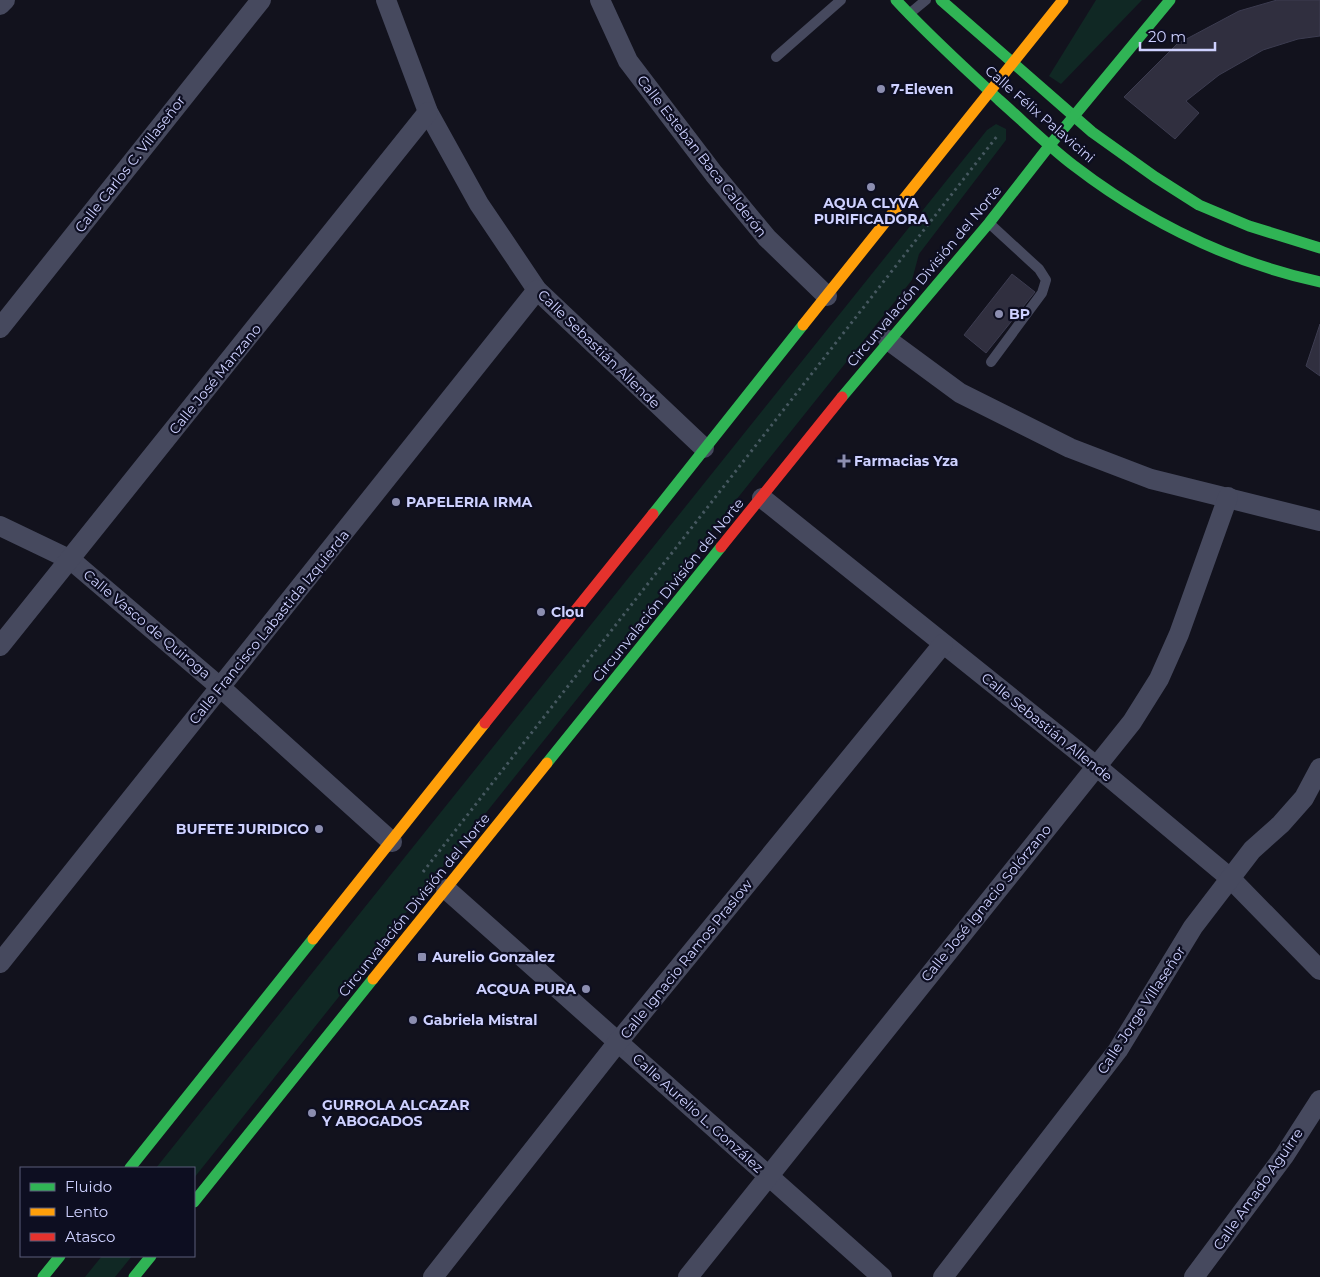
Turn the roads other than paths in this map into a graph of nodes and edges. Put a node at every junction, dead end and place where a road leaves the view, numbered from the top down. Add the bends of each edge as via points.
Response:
1 (5, 0) edge
2 (261, 0) edge
3 (386, 0) edge
4 (600, 0) edge
5 (841, 0) edge
6 (896, 0) edge
7 (926, 0) edge
8 (941, 0) edge
9 (1063, 0) edge
10 (1170, 0) edge
11 (0, 6) edge
12 (909, 15) junction
13 (776, 57) dead end
14 (1013, 63) junction
15 (991, 91) junction
16 (428, 112) junction
17 (1074, 116) junction
18 (1050, 145) junction
19 (989, 223) junction
20 (1320, 248) edge
21 (1320, 282) edge
22 (537, 290) junction
23 (827, 296) junction
24 (0, 328) edge
25 (888, 340) junction
26 (991, 362) dead end
27 (704, 448) junction
28 (1228, 497) junction
29 (762, 498) junction
30 (1320, 521) edge
31 (0, 526) edge
32 (71, 560) junction
33 (944, 644) junction
34 (0, 646) edge
35 (220, 687) junction
36 (1096, 766) junction
37 (1320, 768) edge
38 (392, 842) junction
39 (1230, 878) junction
40 (446, 889) junction
41 (0, 963) edge
42 (1320, 970) edge
43 (618, 1042) junction
44 (1320, 1100) edge
45 (131, 1167) edge
46 (768, 1176) junction
47 (195, 1201) edge
48 (59, 1257) edge
49 (150, 1257) edge
50 (43, 1277) edge
51 (134, 1277) edge
52 (434, 1277) edge
53 (688, 1277) edge
54 (882, 1277) edge
55 (943, 1277) edge
56 (1194, 1277) edge

1 - 11 street
2 - 24 street, Calle Carlos C. Villaseñor
3 - 16 street, Calle Sebastián Allende
4 - 23 street, Calle Esteban Baca Calderón via 628,61 714,174 767,238
5 - 13 lane
6 - 12 main road, Calle Félix Palavicini
7 - 12 lane
8 - 14 main road, Calle Félix Palavicini
9 - 14 main road
10 - 17 main road, Circunvalación División del Norte
12 - 15 main road, Calle Félix Palavicini
14 - 15 main road
14 - 17 main road, Calle Félix Palavicini
15 - 18 main road, Calle Félix Palavicini
15 - 23 main road
16 - 22 street, Calle Sebastián Allende via 478,204
16 - 32 street, Calle José Manzano
17 - 18 main road, Circunvalación División del Norte
17 - 20 main road, Calle Félix Palavicini via 1155,178 1200,205 1249,226
18 - 19 main road, Circunvalación División del Norte
18 - 21 main road, Calle Félix Palavicini via 1072,165 1134,209 1185,236 1237,258
19 - 25 main road, Circunvalación División del Norte
19 - 26 lane via 1039,269 1046,280 1042,293
22 - 27 street, Calle Sebastián Allende
22 - 35 street, Calle Francisco Labastida Izquierda
23 - 27 main road
25 - 28 street via 960,393 1070,448 1151,479
25 - 29 main road, Circunvalación División del Norte
27 - 38 main road
28 - 30 street
28 - 36 street, Calle José Ignacio Solórzano via 1190,607 1158,679 1132,722
29 - 33 street, Calle Sebastián Allende
29 - 40 main road, Circunvalación División del Norte
31 - 32 street, Calle Vasco de Quiroga
32 - 34 street, Calle José Manzano
32 - 35 street, Calle Vasco de Quiroga
33 - 36 street, Calle Sebastián Allende
33 - 43 street, Calle Ignacio Ramos Praslow
35 - 38 street, Calle Vasco de Quiroga
35 - 41 street, Calle Francisco Labastida Izquierda
36 - 39 street, Calle Sebastián Allende
36 - 46 street, Calle José Ignacio Solórzano
37 - 39 street, Calle Jorge Villaseñor via 1304,798 1252,850
38 - 45 main road
39 - 42 street, Calle Sebastián Allende
39 - 55 street, Calle Jorge Villaseñor via 1193,927 1118,1050
40 - 43 street, Calle Aurelio L. González
40 - 47 main road, Circunvalación División del Norte
43 - 46 street, Calle Aurelio L. González
43 - 52 street, Calle Ignacio Ramos Praslow
44 - 56 street, Calle Amado Aguirre via 1284,1156
46 - 53 street, Calle José Ignacio Solórzano
46 - 54 street, Calle Aurelio L. González
48 - 50 main road
49 - 51 main road

